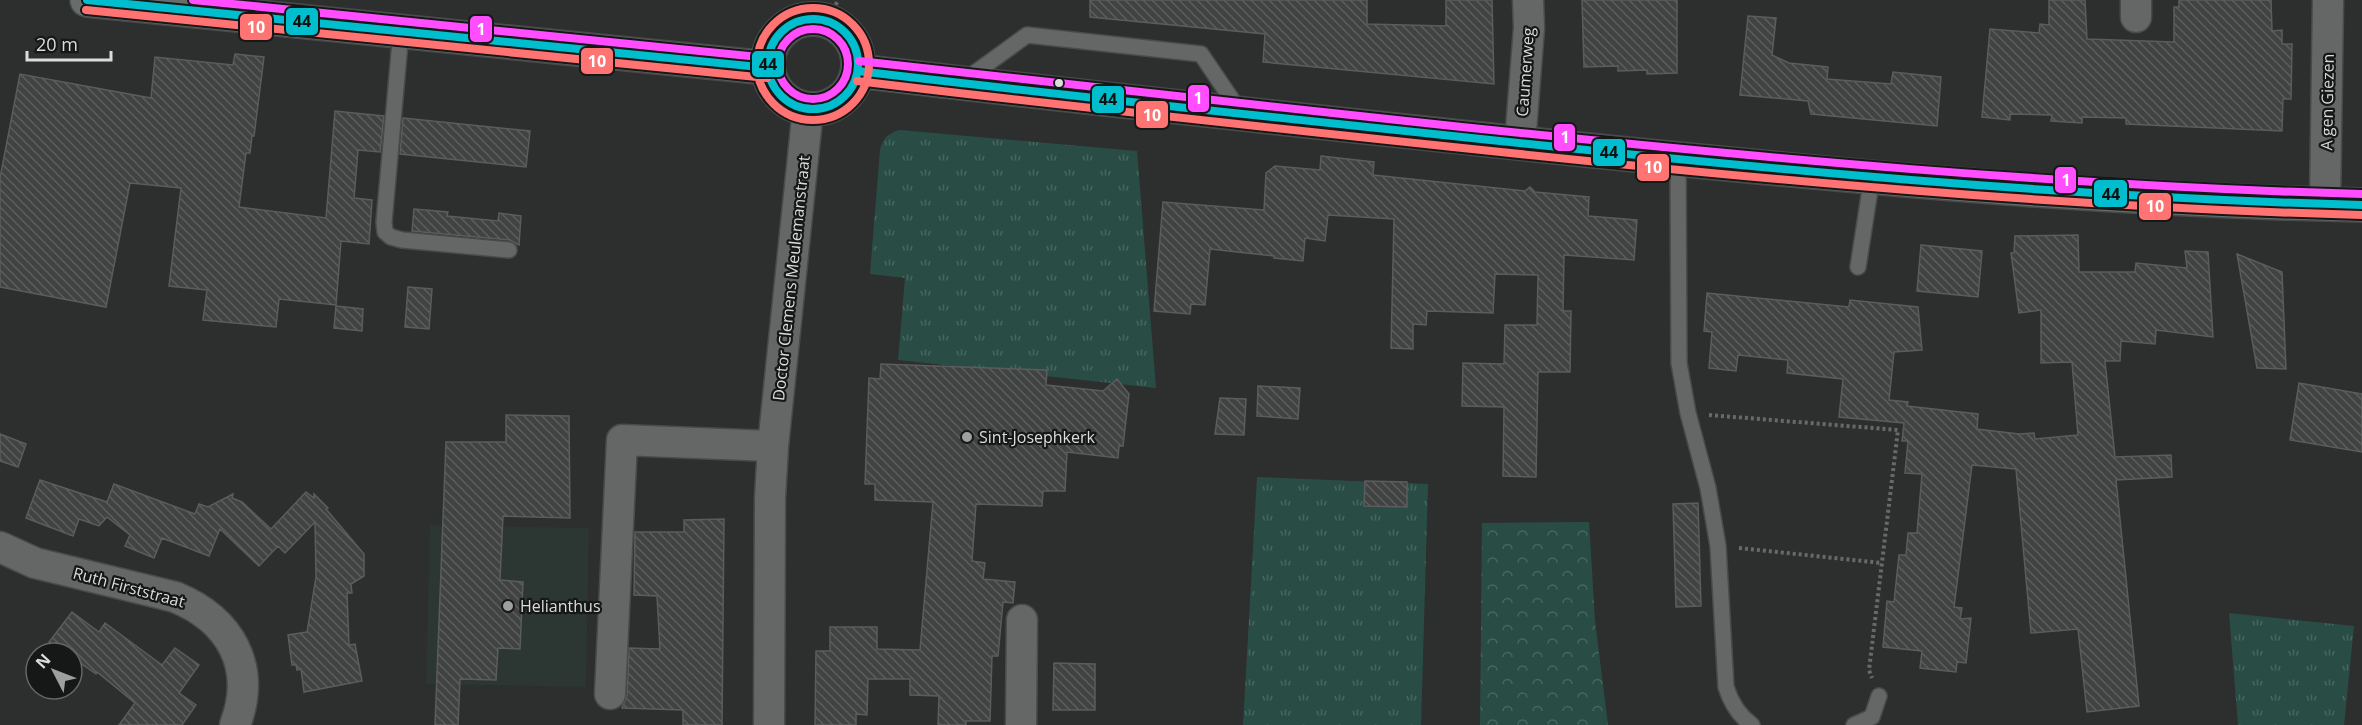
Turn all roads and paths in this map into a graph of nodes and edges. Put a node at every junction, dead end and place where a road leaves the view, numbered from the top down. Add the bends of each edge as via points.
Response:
1 (87, 0) edge
2 (1528, 0) edge
3 (2328, 0) edge
4 (833, 11) edge
5 (401, 31) junction
6 (768, 68) junction
7 (858, 71) junction
8 (961, 83) junction
9 (808, 109) junction
10 (1240, 113) junction
11 (1520, 143) junction
12 (1678, 159) junction
13 (1872, 177) junction
14 (2325, 204) junction
15 (2362, 205) edge
16 (509, 250) dead end
17 (1858, 267) dead end
18 (1688, 413) junction
19 (773, 446) junction
20 (1718, 546) junction
21 (0, 547) edge
22 (1882, 563) junction
23 (1022, 620) dead end
24 (610, 694) dead end
25 (1879, 696) joint
26 (234, 725) edge
27 (769, 725) edge
28 (1021, 725) edge
29 (1752, 725) edge
30 (1854, 725) edge

1 - 5 street
2 - 11 street, Caumerweg
3 - 14 street, A gen Giezen
4 - 6 street via 785,28 772,46
4 - 7 street via 837,26 852,40
5 - 6 street
5 - 16 lane via 385,232 402,240
6 - 9 street via 780,96
7 - 8 street
7 - 9 street via 846,96 822,109
8 - 10 street
8 - 10 lane via 1027,34 1201,54
9 - 19 street, Doctor Clemens Meulemanstraat
10 - 11 street
11 - 12 street
12 - 13 street
12 - 18 lane via 1679,363
13 - 14 street via 2156,198
13 - 17 lane
14 - 15 street
18 - 20 lane via 1708,488
18 - 22 path via 1898,430
19 - 24 street via 622,440
19 - 27 street, Doctor Clemens Meulemanstraat
20 - 22 path
20 - 29 lane via 1726,687 1730,700
21 - 26 street, Ruth Firststraat via 35,563 175,597 207,614 235,647 241,665 242,707
22 - 25 path via 1869,670
23 - 28 street
25 - 30 lane via 1872,717

